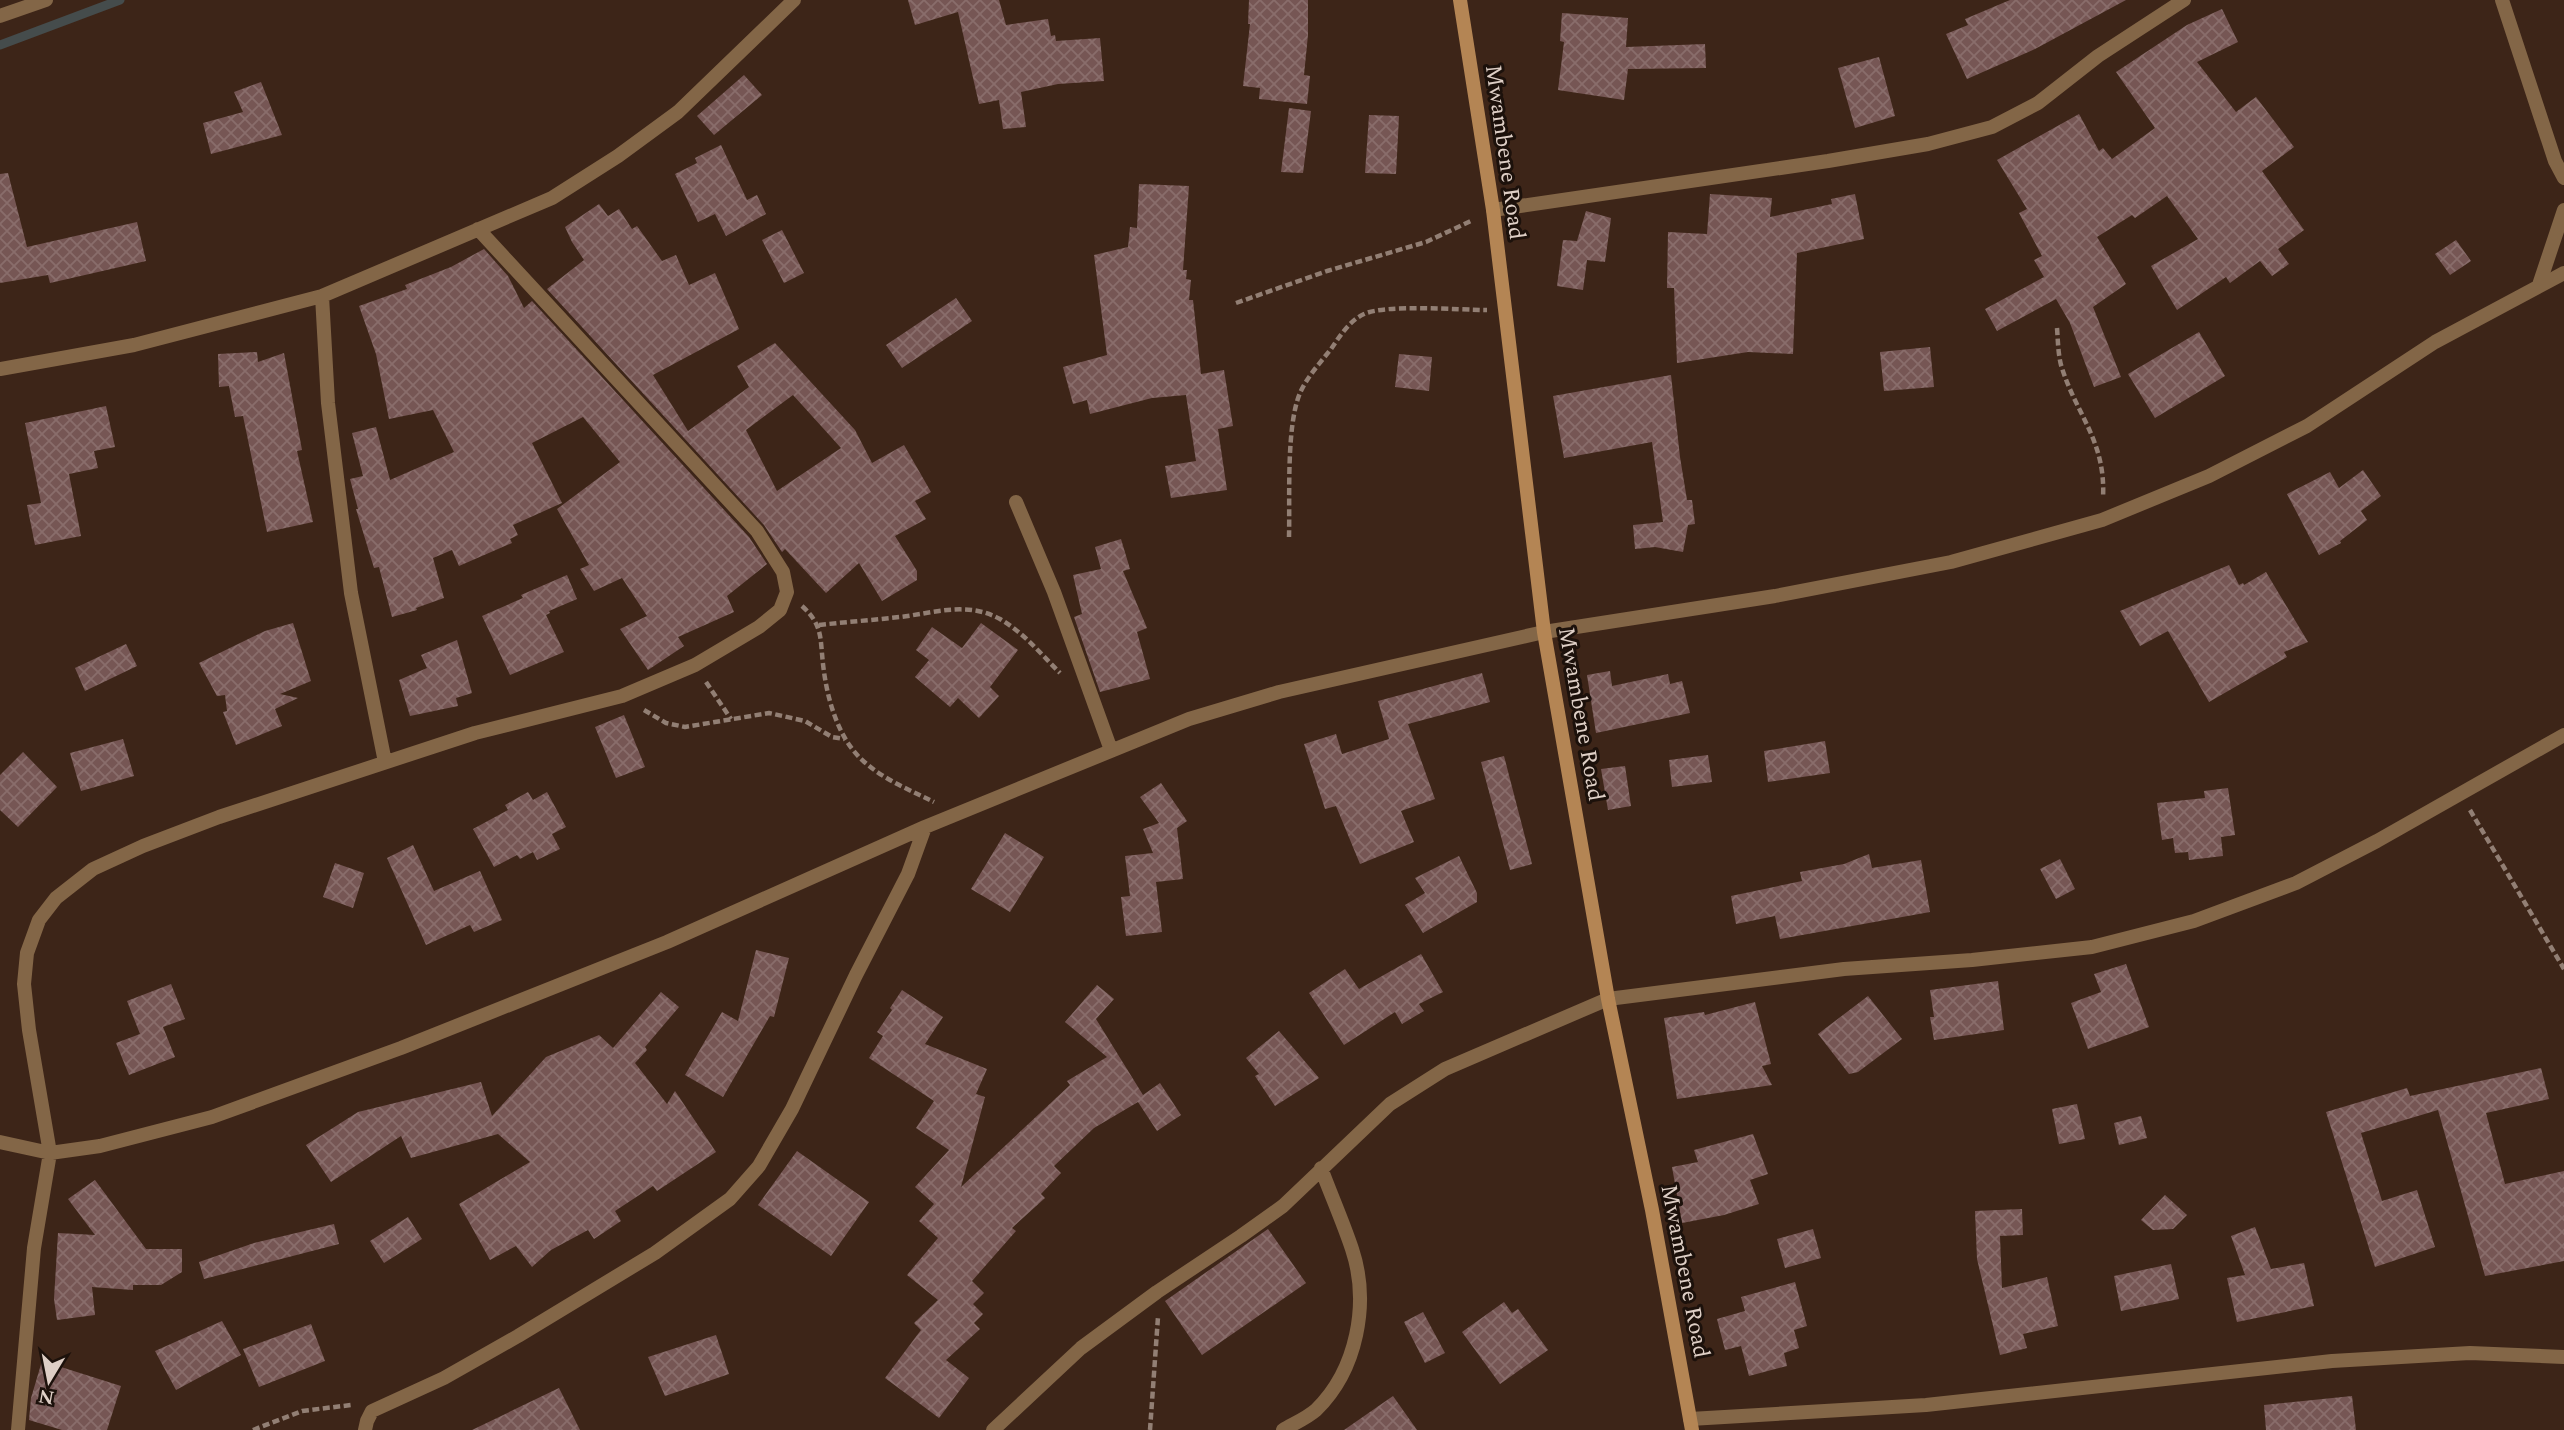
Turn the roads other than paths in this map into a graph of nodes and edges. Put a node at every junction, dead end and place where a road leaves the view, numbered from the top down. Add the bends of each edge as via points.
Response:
1 (46, 0) edge
2 (794, 0) edge
3 (1460, 0) edge
4 (2184, 0) edge
5 (2502, 0) edge
6 (0, 16) edge
7 (2564, 178) edge
8 (2564, 210) edge
9 (1493, 211) junction
10 (478, 229) junction
11 (2564, 273) edge
12 (2539, 285) junction
13 (322, 296) junction
14 (0, 369) edge
15 (1016, 502) dead end
16 (1544, 632) junction
17 (2564, 735) edge
18 (1111, 750) junction
19 (384, 762) junction
20 (925, 827) junction
21 (1608, 999) junction
22 (0, 1142) edge
23 (50, 1153) junction
24 (1321, 1168) junction
25 (2564, 1357) edge
26 (1691, 1424) edge
27 (18, 1430) edge
28 (365, 1430) edge
29 (993, 1430) edge
30 (1283, 1430) edge

1 - 6 street
2 - 10 street via 678,112 618,156 552,198
3 - 9 street, Mwambene Road
4 - 9 street via 2098,56 2038,103 1992,127 1928,144 1828,161
5 - 7 street
8 - 12 street
9 - 16 street, Mwambene Road
10 - 13 street
10 - 19 street via 757,531 783,572 787,592 780,610 760,627 695,666 622,695
11 - 12 street
12 - 16 street via 2435,342 2307,426 2209,476 2102,520 1951,562 1774,596
13 - 14 street via 134,345
13 - 19 street via 328,403 351,593
15 - 18 street
16 - 18 street via 1279,692 1189,719
16 - 21 street, Mwambene Road
17 - 21 street via 2296,883 2194,921 2092,947 1844,969
18 - 20 street
19 - 23 street via 143,846 93,869 56,898 39,920 27,953 24,984
20 - 23 street via 667,942 401,1048 212,1117 100,1146
20 - 28 street via 908,874 792,1110 759,1166 730,1199 655,1253 518,1336 444,1378 372,1411
21 - 24 street via 1446,1069 1390,1104
21 - 26 street, Mwambene Road
22 - 23 street
23 - 27 street via 34,1248
24 - 29 street via 1283,1206 1081,1348
24 - 30 street via 1361,1288 1357,1335 1342,1377 1315,1411
25 - 26 street via 2470,1353 2332,1361 1926,1405

